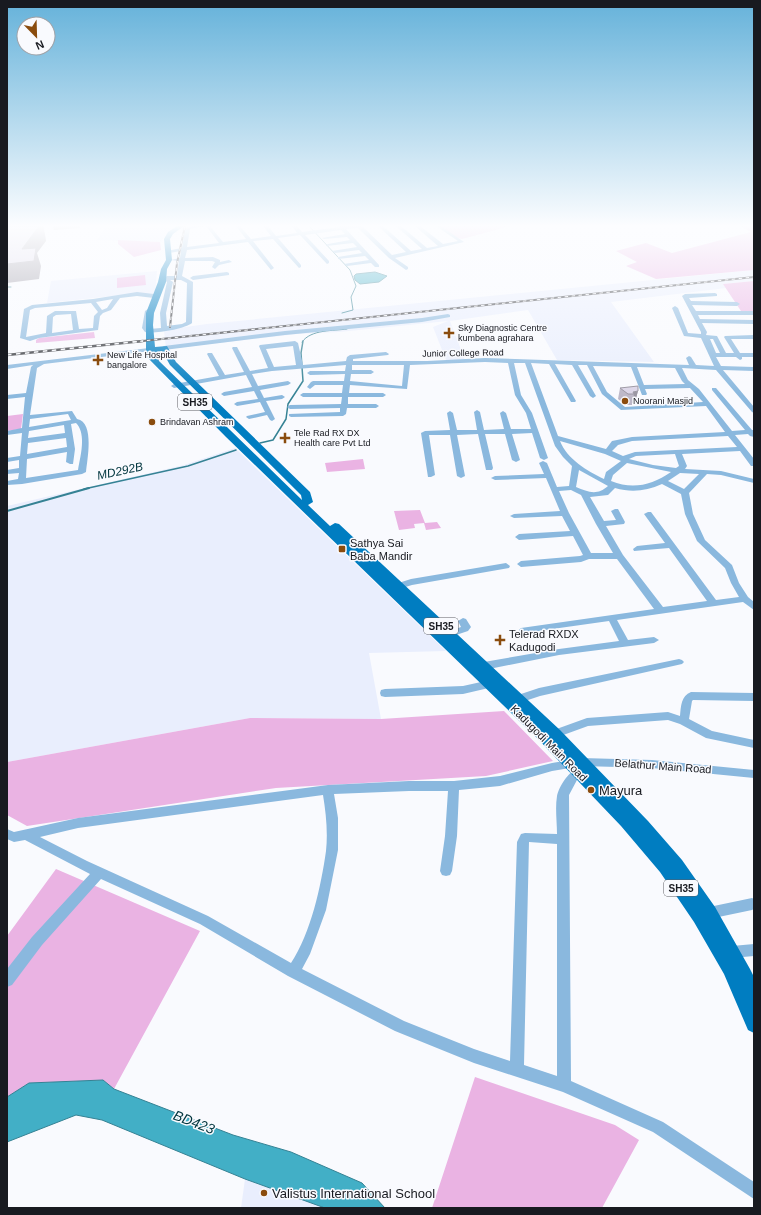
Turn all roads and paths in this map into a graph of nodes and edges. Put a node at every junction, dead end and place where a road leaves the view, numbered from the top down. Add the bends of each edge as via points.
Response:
1 (158, 283) edge
2 (164, 283) edge
3 (170, 283) edge
4 (190, 283) edge
5 (715, 295) dead end
6 (118, 297) junction
7 (154, 297) junction
8 (112, 298) junction
9 (101, 300) junction
10 (67, 301) dead end
11 (94, 301) junction
12 (688, 303) junction
13 (737, 304) dead end
14 (675, 308) dead end
15 (102, 310) junction
16 (694, 313) junction
17 (754, 313) edge
18 (448, 316) dead end
19 (698, 321) junction
20 (754, 322) edge
21 (164, 328) junction
22 (20, 329) dead end
23 (76, 332) junction
24 (49, 335) junction
25 (703, 336) junction
26 (754, 337) edge
27 (23, 338) junction
28 (164, 348) junction
29 (235, 348) dead end
30 (149, 350) junction
31 (210, 354) dead end
32 (386, 354) dead end
33 (724, 355) dead end
34 (754, 355) edge
35 (739, 357) junction
36 (689, 358) dead end
37 (510, 361) junction
38 (527, 361) junction
39 (42, 362) junction
40 (551, 362) junction
41 (349, 363) junction
42 (407, 363) junction
43 (574, 363) junction
44 (589, 364) junction
45 (633, 365) junction
46 (14, 366) junction
47 (7, 367) edge
48 (300, 367) junction
49 (678, 367) junction
50 (694, 368) junction
51 (272, 369) junction
52 (719, 369) junction
53 (754, 369) edge
54 (348, 372) junction
55 (371, 372) dead end
56 (310, 373) dead end
57 (249, 374) junction
58 (12, 375) dead end
59 (223, 378) junction
60 (194, 383) junction
61 (288, 383) dead end
62 (347, 383) junction
63 (174, 386) junction
64 (692, 386) junction
65 (310, 387) dead end
66 (641, 387) junction
67 (256, 388) junction
68 (714, 389) dead end
69 (224, 394) dead end
70 (644, 394) dead end
71 (29, 395) junction
72 (303, 395) dead end
73 (346, 395) junction
74 (383, 395) dead end
75 (593, 396) dead end
76 (7, 397) edge
77 (282, 397) dead end
78 (262, 400) junction
79 (573, 401) dead end
80 (237, 404) dead end
81 (707, 404) junction
82 (376, 406) dead end
83 (290, 407) dead end
84 (344, 407) junction
85 (754, 411) edge
86 (477, 412) dead end
87 (450, 413) dead end
88 (503, 413) dead end
89 (291, 415) dead end
90 (249, 417) dead end
91 (27, 419) junction
92 (71, 419) junction
93 (26, 430) junction
94 (508, 431) junction
95 (535, 431) junction
96 (7, 432) edge
97 (453, 432) junction
98 (481, 432) junction
99 (730, 434) junction
100 (753, 434) edge
101 (69, 435) junction
102 (555, 437) junction
103 (24, 441) junction
104 (742, 449) junction
105 (71, 450) junction
106 (608, 452) junction
107 (678, 452) junction
108 (23, 458) junction
109 (627, 459) junction
110 (7, 460) edge
111 (516, 460) dead end
112 (70, 462) dead end
113 (754, 464) edge
114 (576, 465) junction
115 (489, 468) dead end
116 (22, 470) junction
117 (678, 470) junction
118 (706, 471) junction
119 (7, 472) edge
120 (431, 475) dead end
121 (461, 476) dead end
122 (548, 476) junction
123 (753, 477) edge
124 (495, 478) dead end
125 (663, 481) junction
126 (22, 482) junction
127 (7, 483) edge
128 (610, 483) junction
129 (572, 488) junction
130 (554, 489) junction
131 (685, 493) junction
132 (585, 495) junction
133 (302, 500) junction
134 (615, 512) dead end
135 (565, 513) junction
136 (648, 514) dead end
137 (514, 516) dead end
138 (600, 524) junction
139 (576, 533) junction
140 (519, 537) dead end
141 (671, 545) junction
142 (637, 549) dead end
143 (588, 556) junction
144 (619, 556) junction
145 (521, 564) dead end
146 (506, 566) dead end
147 (394, 587) junction
148 (746, 599) junction
149 (714, 604) junction
150 (754, 607) edge
151 (661, 611) junction
152 (611, 617) junction
153 (463, 621) dead end
154 (524, 630) dead end
155 (450, 634) junction
156 (654, 640) dead end
157 (625, 643) junction
158 (679, 662) dead end
159 (484, 666) junction
160 (490, 684) junction
161 (385, 693) dead end
162 (754, 697) edge
163 (519, 699) junction
164 (684, 720) junction
165 (555, 734) junction
166 (754, 744) edge
167 (578, 766) junction
168 (754, 774) edge
169 (454, 786) junction
170 (328, 790) junction
171 (7, 834) edge
172 (26, 835) junction
173 (564, 839) junction
174 (446, 871) dead end
175 (99, 872) junction
176 (752, 904) dead end
177 (709, 913) junction
178 (754, 950) edge
179 (732, 952) junction
180 (293, 971) junction
181 (7, 980) edge
182 (754, 996) edge
183 (754, 1024) edge
184 (517, 1069) junction
185 (564, 1085) junction
186 (754, 1191) edge

1 - 7 street
2 - 133 main road, SH35 via 149,318 152,356 155,362
3 - 21 street via 163,309
4 - 21 street via 189,323
5 - 12 street via 685,296
6 - 7 street
6 - 8 street
6 - 15 street via 109,309
7 - 21 street via 147,314 146,328 147,331
8 - 9 street
8 - 15 street
9 - 10 street via 98,298
9 - 11 street
11 - 15 street via 96,308
11 - 27 street via 34,306 27,309
12 - 13 street
12 - 16 street
14 - 25 street via 686,335
15 - 23 street via 97,316 96,329
16 - 17 street
16 - 19 street
18 - 28 street
19 - 20 street
19 - 25 street via 704,332
22 - 27 street via 19,338
23 - 24 street
23 - 24 street via 74,312 55,313 50,316
24 - 27 street
25 - 52 street
26 - 35 street via 727,337
28 - 30 main road
28 - 60 main road via 170,359
29 - 57 street
30 - 39 street
30 - 63 main road via 150,362
31 - 59 street
32 - 41 street via 352,356
33 - 35 street
34 - 35 street
36 - 50 street
37 - 38 street, Junior College Road
37 - 42 street, Junior College Road
37 - 95 street via 519,397
38 - 40 street, Junior College Road
38 - 102 street
39 - 46 street
39 - 71 street via 34,367
40 - 43 street, Junior College Road
40 - 79 street
41 - 42 street, Junior College Road
41 - 48 street, Junior College Road
41 - 54 street
42 - 62 street via 405,388
43 - 44 street, Junior College Road
43 - 75 street
44 - 45 street, Junior College Road
44 - 81 street via 604,393 623,409
45 - 49 street, Junior College Road
45 - 66 street
46 - 47 street
46 - 58 street
48 - 51 street, Junior College Road
48 - 51 street via 295,344 262,347
49 - 50 street, Junior College Road
49 - 64 street
50 - 52 street, Junior College Road
51 - 57 street, Junior College Road
52 - 53 street, Junior College Road
52 - 85 street
54 - 55 street
54 - 56 street
54 - 62 street
57 - 59 street, Junior College Road
57 - 67 street
59 - 60 street, Junior College Road
60 - 63 street, Junior College Road
60 - 133 main road via 306,494
61 - 67 street
62 - 65 street via 313,383
62 - 73 street
63 - 133 main road via 290,499
64 - 66 street
64 - 81 street
66 - 70 street
67 - 69 street
67 - 78 street
68 - 100 street
71 - 76 street
71 - 91 street
72 - 73 street
73 - 74 street
73 - 84 street
77 - 78 street
78 - 80 street
78 - 90 street via 270,416
81 - 99 street
82 - 84 street
83 - 84 street
84 - 89 street via 343,414
86 - 98 street
87 - 97 street
88 - 94 street
91 - 92 street
91 - 93 street
92 - 93 street
92 - 101 street
92 - 126 street via 83,426 86,442 82,472
93 - 96 street
93 - 103 street
94 - 95 street
94 - 98 street
94 - 111 street
95 - 122 street
97 - 98 street
97 - 120 street via 425,433
97 - 121 street
98 - 115 street
99 - 100 street
99 - 104 street
99 - 106 street via 632,439 615,443
101 - 103 street
101 - 105 street
102 - 106 street
102 - 114 street via 562,452
103 - 108 street
104 - 107 street
104 - 113 street
105 - 108 street
105 - 112 street
106 - 109 street
107 - 109 street via 635,454
107 - 117 street via 683,466
108 - 110 street
108 - 116 street
109 - 117 street
109 - 128 street via 621,467 609,474
114 - 128 street
114 - 129 street
116 - 119 street
116 - 126 street
117 - 118 street
117 - 125 street
118 - 123 street
118 - 131 street
122 - 124 street
122 - 130 street
125 - 128 street via 633,489
125 - 131 street
126 - 127 street
128 - 132 street via 605,493
129 - 130 street
129 - 132 street
130 - 135 street
131 - 148 street via 689,514 701,541 729,567 735,583
132 - 138 street
133 - 147 main road, SH35
134 - 138 street via 621,522
135 - 137 street
135 - 139 street
136 - 141 street
138 - 144 street
139 - 140 street
139 - 143 street
141 - 142 street
141 - 149 street
143 - 144 street
143 - 145 street via 581,559
144 - 151 street
146 - 147 street
147 - 155 main road, SH35
147 - 160 main road, Kadugodi Main Road / SH35
148 - 149 street
148 - 150 street
149 - 151 street
151 - 152 street
152 - 154 street
152 - 157 street
153 - 155 street via 465,629
155 - 159 main road, SH35
156 - 157 street
157 - 159 street
158 - 163 street via 547,690
159 - 163 main road, SH35
160 - 161 street via 463,690
160 - 167 main road, Kadugodi Main Road / SH35
162 - 164 street via 691,696 687,700
163 - 165 main road, SH35
164 - 165 street via 668,716 588,722
164 - 166 street via 710,735
165 - 167 main road, SH35
167 - 168 street, Belathur Main Road via 652,764
167 - 169 street, Belathur Main Road via 500,781
167 - 173 street via 563,795
167 - 177 main road, SH35 via 660,846
167 - 183 main road, Kadugodi Main Road / SH35 via 636,831 690,901 718,948
169 - 170 street, Belathur Main Road
169 - 174 street via 452,836
170 - 172 street, Belathur Main Road via 78,823
170 - 180 street via 332,818 332,850 320,910 304,954
171 - 172 street
172 - 175 street
173 - 184 street via 530,836 523,842
173 - 185 street
175 - 180 street via 204,920
175 - 181 street via 37,941
176 - 177 street
177 - 179 main road, SH35
178 - 179 street
179 - 182 main road, SH35
180 - 184 street via 402,1026 474,1056
184 - 185 street
185 - 186 street via 658,1127

